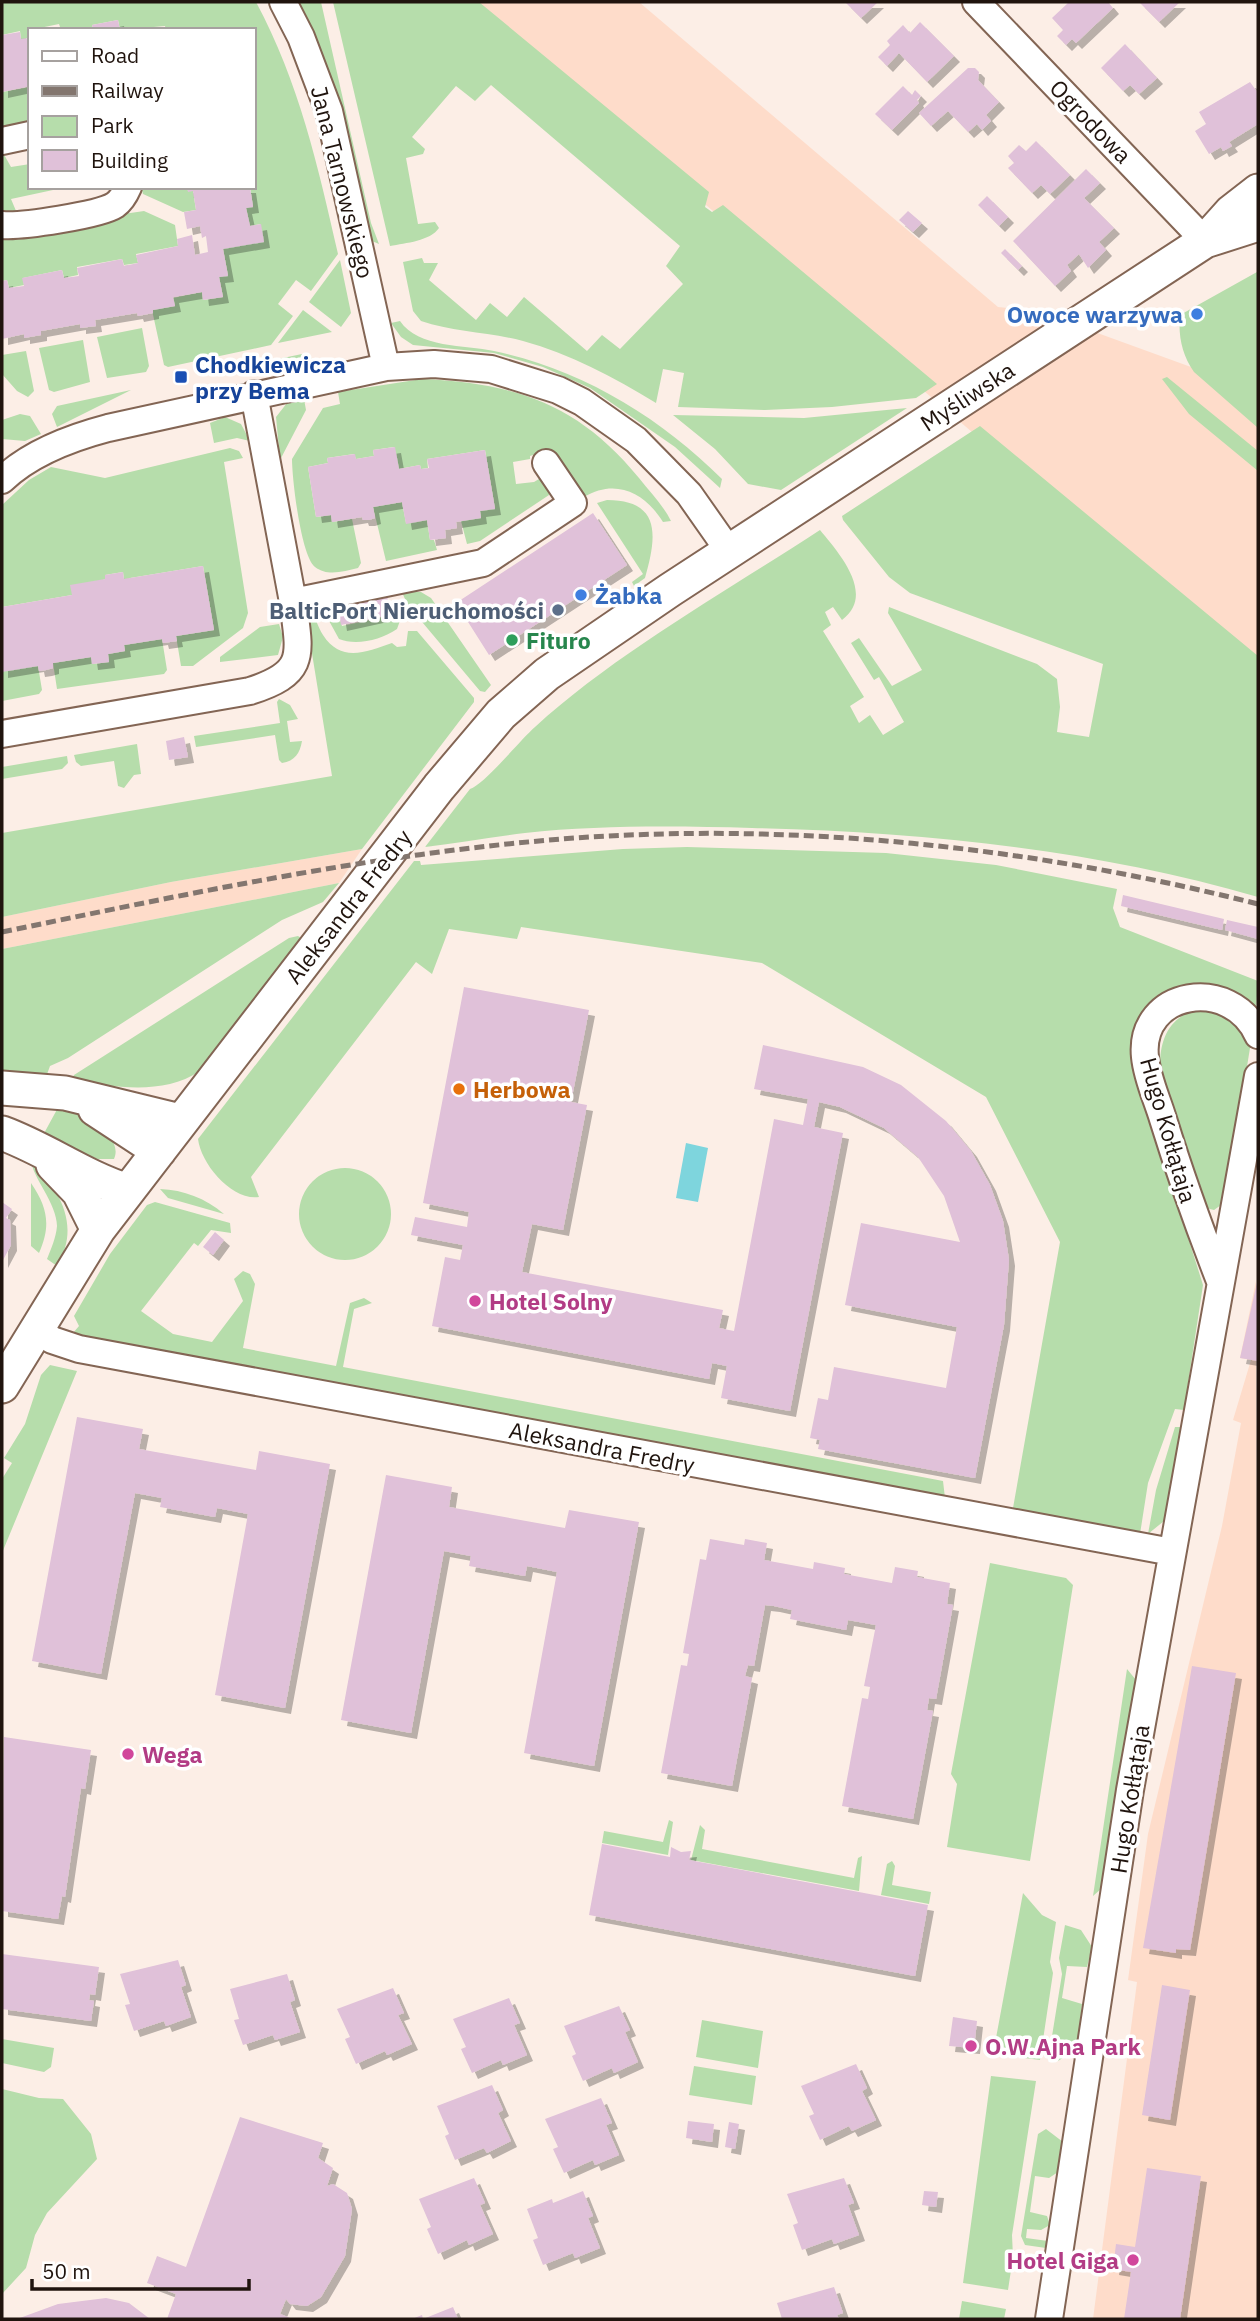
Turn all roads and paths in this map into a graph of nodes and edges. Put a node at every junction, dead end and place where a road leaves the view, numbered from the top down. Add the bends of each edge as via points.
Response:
1 (283, 2) edge
2 (976, 2) edge
3 (28, 135) edge
4 (2, 141) edge
5 (127, 189) edge
6 (1258, 191) edge
7 (1258, 224) edge
8 (2, 225) edge
9 (1205, 241) junction
10 (386, 367) junction
11 (254, 394) junction
12 (546, 463) dead end
13 (7, 468) edge
14 (729, 551) junction
15 (293, 602) junction
16 (2, 734) edge
17 (1258, 1035) edge
18 (1258, 1076) edge
19 (2, 1088) edge
20 (65, 1093) junction
21 (180, 1121) junction
22 (2, 1133) edge
23 (37, 1148) junction
24 (159, 1152) junction
25 (128, 1191) junction
26 (98, 1230) junction
27 (1220, 1281) junction
28 (37, 1329) junction
29 (2, 1386) edge
30 (1172, 1552) junction
31 (1049, 2319) edge

1 - 10 street, Jana Tarnowskiego via 329,111
2 - 9 street, Ogrodowa
3 - 4 street
5 - 8 street via 108,209 20,226
6 - 9 street, Myśliwska
7 - 9 street, Myśliwska
9 - 14 street, Myśliwska
10 - 11 street
10 - 14 street via 434,364 491,369 538,382 582,402 670,471
11 - 13 street via 86,433
11 - 15 street
12 - 15 street via 573,503 483,563
14 - 21 street, Aleksandra Fredry via 558,666 501,714
15 - 16 street via 297,653 286,677 275,683
17 - 27 street, Hugo Kołłątaja via 1249,1018 1233,1004 1193,996 1163,1011 1145,1047 1148,1072 1188,1200
18 - 27 street, Hugo Kołłątaja
19 - 20 street
20 - 21 street
20 - 24 street
21 - 24 street, Aleksandra Fredry
22 - 23 street
23 - 25 street via 91,1178
23 - 26 street via 79,1192
24 - 25 street, Aleksandra Fredry
25 - 26 street, Aleksandra Fredry
26 - 28 street, Aleksandra Fredry
27 - 30 street, Hugo Kołłątaja
28 - 29 street, Aleksandra Fredry
28 - 30 street, Aleksandra Fredry via 79,1349
30 - 31 street, Hugo Kołłątaja via 1128,1802

